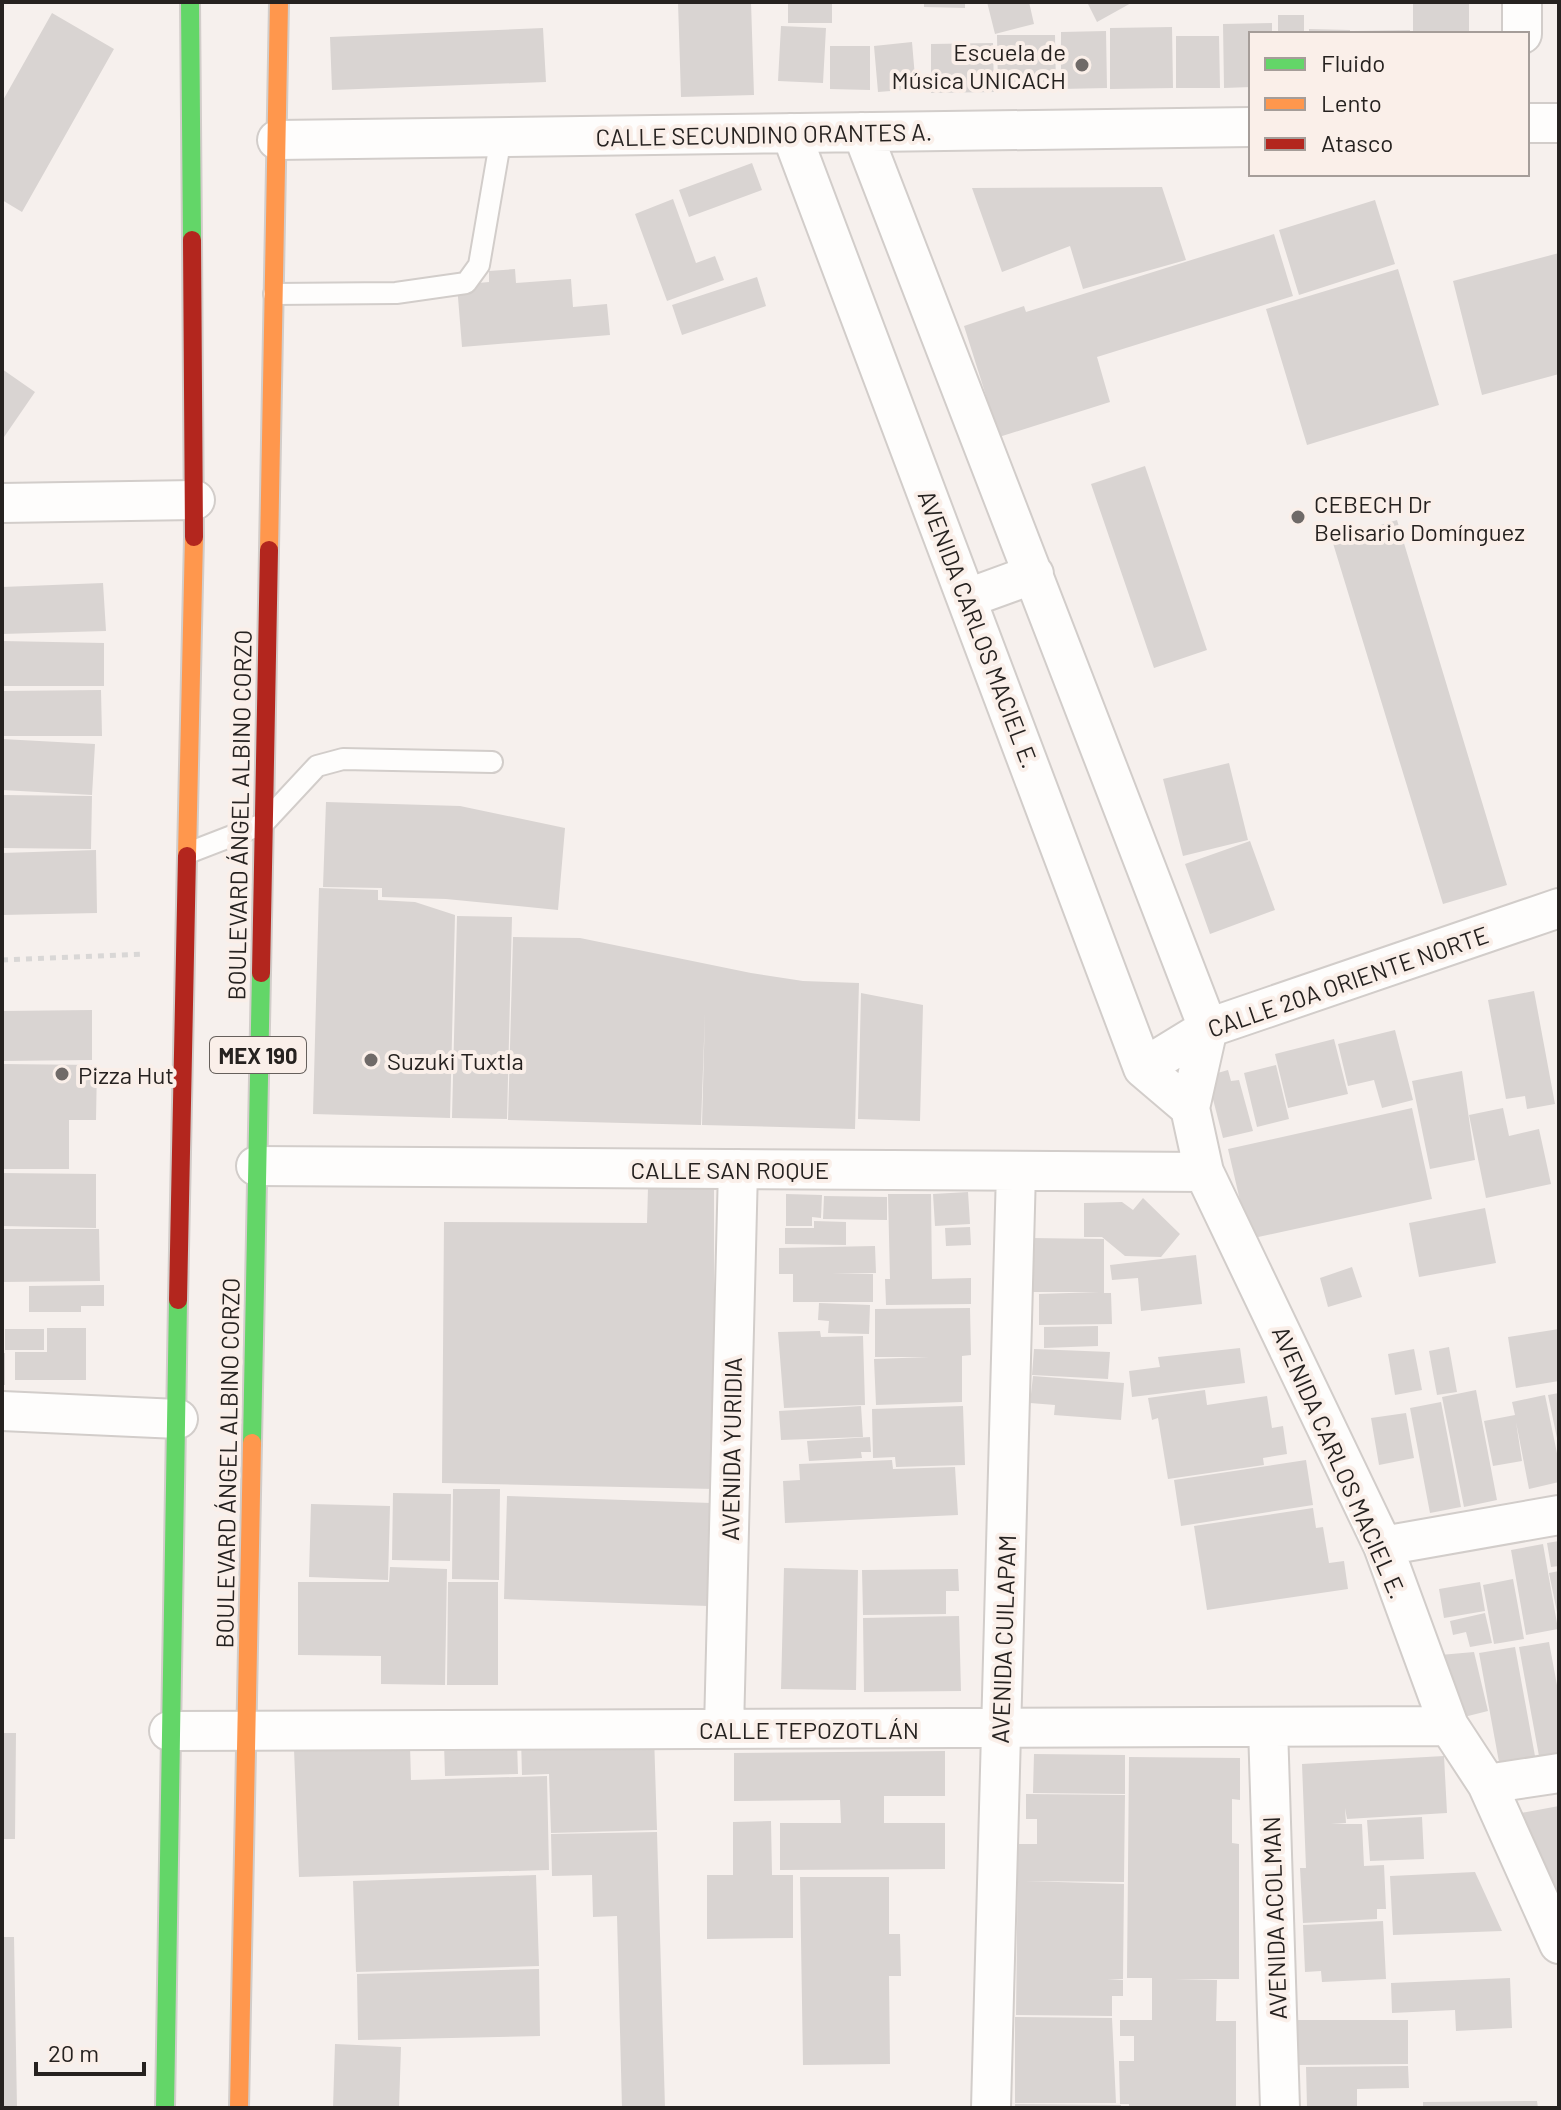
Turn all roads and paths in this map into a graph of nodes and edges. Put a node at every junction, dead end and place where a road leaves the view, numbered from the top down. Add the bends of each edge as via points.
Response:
1 (190, 2) edge
2 (279, 2) edge
3 (1522, 2) edge
4 (1522, 32) edge
5 (1529, 123) edge
6 (1559, 123) edge
7 (1249, 127) edge
8 (862, 132) junction
9 (791, 133) junction
10 (501, 137) junction
11 (277, 140) junction
12 (274, 294) junction
13 (195, 500) junction
14 (2, 503) edge
15 (1034, 574) junction
16 (968, 598) junction
17 (492, 762) dead end
18 (263, 824) junction
19 (188, 853) junction
20 (1559, 908) edge
21 (186, 952) junction
22 (2, 960) edge
23 (1208, 1028) junction
24 (1143, 1068) junction
25 (1190, 1108) junction
26 (256, 1166) junction
27 (738, 1169) junction
28 (1016, 1171) junction
29 (1204, 1172) junction
30 (2, 1411) edge
31 (178, 1419) junction
32 (1559, 1515) edge
33 (1383, 1546) junction
34 (1449, 1726) junction
35 (1268, 1727) junction
36 (1001, 1728) junction
37 (724, 1729) junction
38 (169, 1731) junction
39 (246, 1731) junction
40 (1559, 1773) edge
41 (1487, 1784) junction
42 (1559, 1944) edge
43 (165, 2108) edge
44 (239, 2108) edge
45 (991, 2108) edge
46 (1280, 2108) edge

1 - 13 main road, BOULEVARD ÁNGEL ALBINO CORZO / MEX 190
2 - 11 main road, BOULEVARD ÁNGEL ALBINO CORZO / MEX 190
3 - 4 street
5 - 6 street
7 - 8 street, CALLE SECUNDINO ORANTES A.
8 - 9 street, CALLE SECUNDINO ORANTES A.
8 - 15 street
9 - 10 street, CALLE SECUNDINO ORANTES A.
9 - 16 street, AVENIDA CARLOS MACIEL E.
10 - 11 street, CALLE SECUNDINO ORANTES A.
10 - 12 lane via 479,265 466,283 396,293
11 - 12 main road, BOULEVARD ÁNGEL ALBINO CORZO / MEX 190
12 - 18 main road, BOULEVARD ÁNGEL ALBINO CORZO / MEX 190
13 - 14 street
13 - 19 main road, BOULEVARD ÁNGEL ALBINO CORZO / MEX 190
15 - 16 street
15 - 23 street
16 - 24 street, AVENIDA CARLOS MACIEL E.
17 - 18 lane via 343,759 317,766
18 - 19 lane
18 - 26 main road, BOULEVARD ÁNGEL ALBINO CORZO / MEX 190
19 - 21 main road, BOULEVARD ÁNGEL ALBINO CORZO / MEX 190
20 - 23 street, CALLE 20A ORIENTE NORTE
21 - 22 path
21 - 31 main road, BOULEVARD ÁNGEL ALBINO CORZO / MEX 190
23 - 24 street, CALLE 20A ORIENTE NORTE
23 - 25 street, AVENIDA CARLOS MACIEL E.
24 - 25 street, AVENIDA CARLOS MACIEL E.
25 - 29 street, AVENIDA CARLOS MACIEL E.
26 - 27 street, CALLE SAN ROQUE
26 - 39 main road, BOULEVARD ÁNGEL ALBINO CORZO / MEX 190
27 - 28 street, CALLE SAN ROQUE
27 - 37 street, AVENIDA YURIDIA
28 - 29 street, CALLE SAN ROQUE
28 - 36 street, AVENIDA CUILAPAM
29 - 33 street, AVENIDA CARLOS MACIEL E.
30 - 31 street
31 - 38 main road, BOULEVARD ÁNGEL ALBINO CORZO / MEX 190
32 - 33 street
33 - 34 street, AVENIDA CARLOS MACIEL E.
34 - 35 street, CALLE TEPOZOTLÁN
34 - 41 street, AVENIDA CARLOS MACIEL E.
35 - 36 street, CALLE TEPOZOTLÁN
35 - 46 street, AVENIDA ACOLMAN
36 - 37 street, CALLE TEPOZOTLÁN
36 - 45 street, AVENIDA CUILAPAM
37 - 39 street, CALLE TEPOZOTLÁN
38 - 39 street, CALLE TEPOZOTLÁN
38 - 43 main road, BOULEVARD ÁNGEL ALBINO CORZO / MEX 190
39 - 44 main road, BOULEVARD ÁNGEL ALBINO CORZO / MEX 190
40 - 41 street
41 - 42 street, AVENIDA CARLOS MACIEL E.

